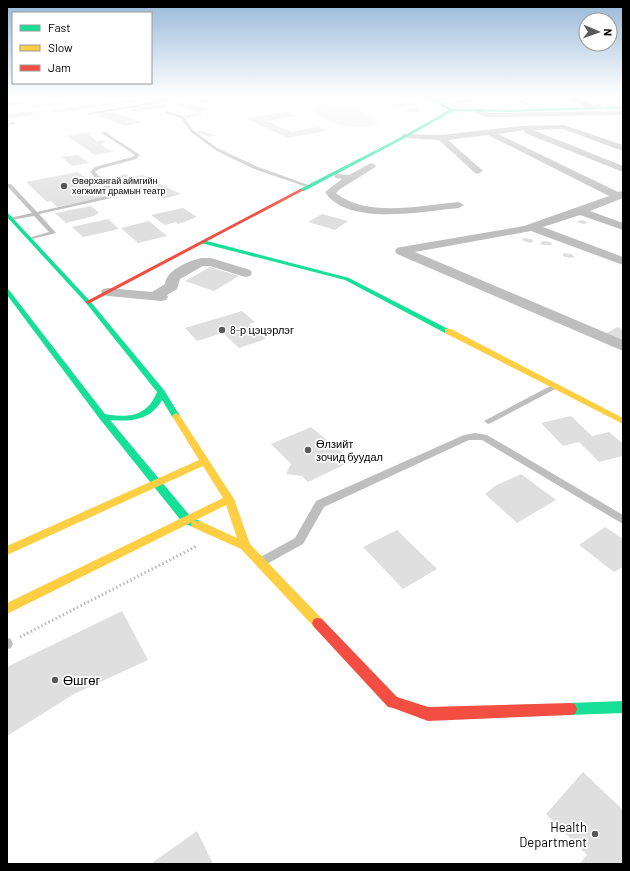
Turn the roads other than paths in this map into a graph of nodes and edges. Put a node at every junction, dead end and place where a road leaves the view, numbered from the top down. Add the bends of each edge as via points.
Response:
1 (107, 135) edge
2 (197, 135) edge
3 (473, 135) edge
4 (492, 135) edge
5 (538, 135) edge
6 (585, 135) edge
7 (406, 136) joint
8 (441, 138) junction
9 (623, 148) edge
10 (371, 166) dead end
11 (623, 169) edge
12 (478, 172) dead end
13 (332, 174) junction
14 (351, 178) junction
15 (9, 185) dead end
16 (309, 186) junction
17 (617, 199) edge
18 (459, 205) dead end
19 (580, 211) junction
20 (36, 214) junction
21 (9, 218) edge
22 (531, 227) junction
23 (623, 227) edge
24 (30, 239) junction
25 (203, 242) junction
26 (623, 261) edge
27 (245, 273) dead end
28 (7, 291) edge
29 (108, 292) junction
30 (88, 302) junction
31 (623, 346) edge
32 (557, 386) junction
33 (161, 392) junction
34 (102, 416) junction
35 (488, 421) dead end
36 (623, 421) edge
37 (206, 461) junction
38 (157, 483) junction
39 (229, 499) junction
40 (187, 520) junction
41 (623, 520) edge
42 (245, 546) junction
43 (7, 551) edge
44 (261, 562) junction
45 (7, 609) edge
46 (622, 708) edge

1 - 20 lane via 138,155 92,172 115,194 114,196
2 - 16 lane via 216,149 256,168
3 - 8 street
4 - 17 street
5 - 11 street
6 - 9 street
7 - 8 street
7 - 13 street
8 - 12 street
10 - 14 street
13 - 14 street
13 - 16 street
14 - 18 street via 330,192 333,197 354,206 381,211
15 - 20 lane
16 - 25 street
17 - 19 street
19 - 22 street
19 - 23 street
20 - 21 lane
20 - 24 lane via 53,233
21 - 24 street
22 - 26 street
22 - 31 street via 401,250
24 - 30 street
25 - 29 street
25 - 32 street via 347,279
27 - 29 street via 211,262 200,262 175,276 172,286 157,297
28 - 34 street
29 - 30 street
30 - 33 street
32 - 35 lane
32 - 36 street
33 - 34 street via 161,400 154,409 142,415 128,419
33 - 37 street
34 - 38 street
37 - 38 street
37 - 39 street
38 - 40 street
38 - 43 street
39 - 40 street
39 - 42 street
40 - 42 street
40 - 45 street
41 - 44 lane via 484,437 475,436 467,437 320,504 299,541
42 - 44 street
44 - 46 street via 393,702 428,714

